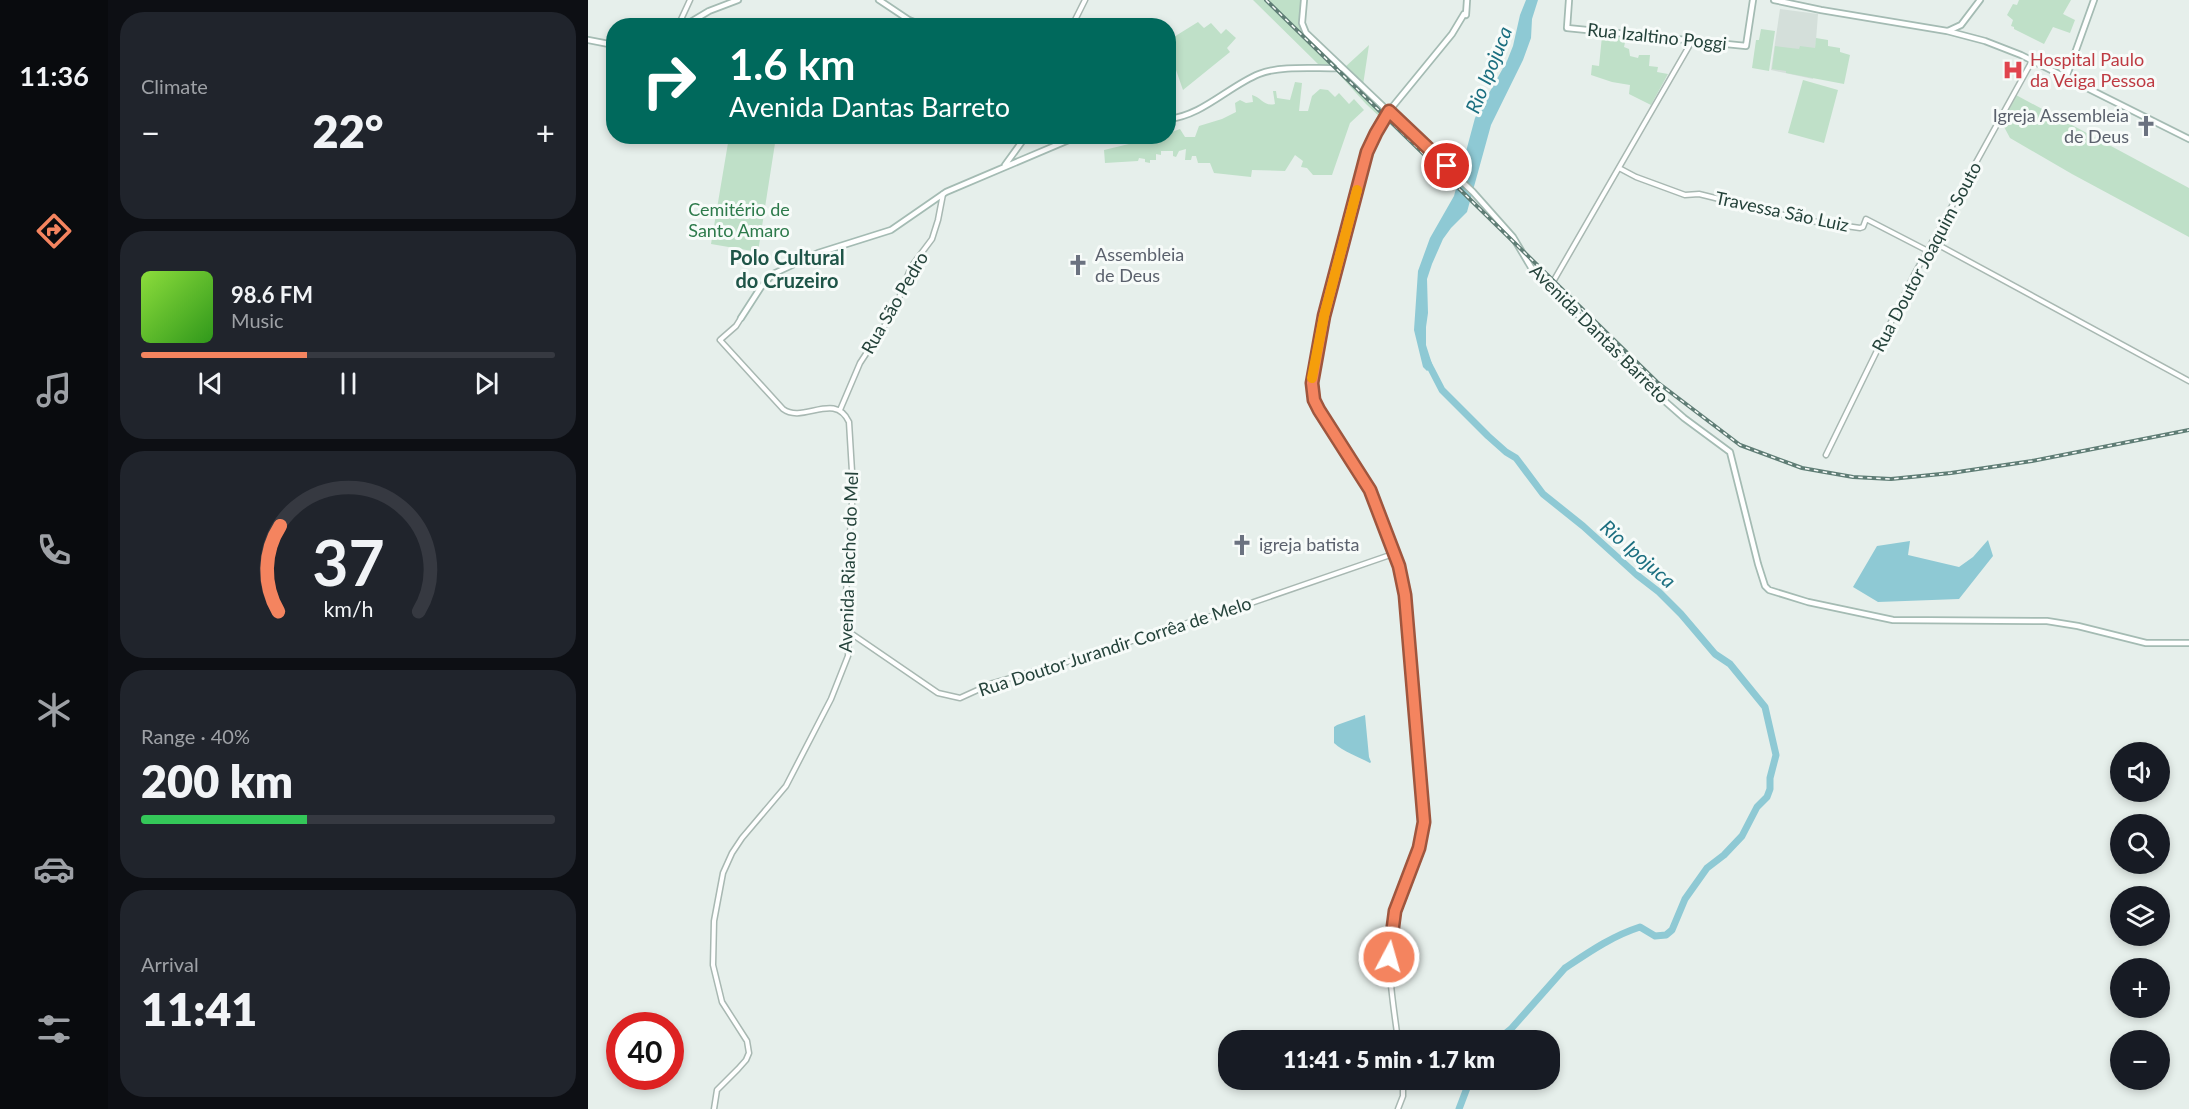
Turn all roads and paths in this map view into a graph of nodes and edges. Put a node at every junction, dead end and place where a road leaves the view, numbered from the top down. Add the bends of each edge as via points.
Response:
1 (690, 0) edge
2 (738, 0) edge
3 (879, 0) edge
4 (1085, 0) edge
5 (1304, 0) edge
6 (1467, 0) edge
7 (1569, 0) edge
8 (1753, 0) edge
9 (1774, 0) edge
10 (1980, 0) edge
11 (2094, 0) edge
12 (682, 18) edge
13 (697, 18) edge
14 (905, 18) edge
15 (1076, 18) edge
16 (1961, 25) junction
17 (1947, 31) junction
18 (1965, 35) junction
19 (588, 40) edge
20 (1692, 41) junction
21 (606, 43) edge
22 (2032, 61) junction
23 (1341, 68) junction
24 (2066, 78) junction
25 (1389, 111) junction
26 (1176, 117) edge
27 (2189, 139) edge
28 (1020, 144) edge
29 (1059, 144) edge
30 (1004, 167) junction
31 (1619, 168) junction
32 (943, 194) junction
33 (1933, 242) junction
34 (1928, 251) junction
35 (1550, 287) junction
36 (741, 318) joint
37 (2189, 381) edge
38 (840, 410) junction
39 (1826, 455) dead end
40 (1393, 554) junction
41 (848, 632) junction
42 (2189, 643) edge
43 (1396, 1030) edge
44 (1403, 1090) edge
45 (714, 1109) edge
46 (1398, 1109) edge

1 - 12 street
2 - 13 main road
3 - 14 main road
4 - 15 street
5 - 23 main road, Avenida Dantas Barreto via 1304,30
6 - 25 main road via 1466,15
7 - 20 main road, Rua Izaltino Poggi via 1567,28
8 - 20 main road, Rua Izaltino Poggi via 1746,46
9 - 17 main road
10 - 16 main road
11 - 24 main road
16 - 17 main road
16 - 18 main road
17 - 18 main road
18 - 22 main road
19 - 21 main road
20 - 31 street
22 - 24 main road
22 - 33 street, Rua Doutor Joaquim Souto
23 - 25 main road, Avenida Dantas Barreto
23 - 26 main road via 1270,71
24 - 27 main road
25 - 35 main road, Avenida Dantas Barreto via 1473,192
25 - 40 street via 1364,162 1324,316 1312,383 1319,410 1370,490
28 - 30 main road
29 - 30 main road
30 - 32 main road
31 - 34 street, Travessa São Luiz via 1685,195 1699,194 1804,220 1860,228 1866,219
31 - 35 street
32 - 36 main road via 891,230 818,253 773,274
32 - 38 street, Rua São Pedro via 932,239 911,267 894,311 860,363
33 - 34 street, Rua Doutor Joaquim Souto
33 - 37 street
34 - 39 street, Rua Doutor Joaquim Souto
35 - 42 main road, Avenida Dantas Barreto via 1659,396 1731,452 1766,588 1808,602 1893,620 2047,621 2135,641
36 - 38 street via 720,340 774,399 788,412
38 - 41 street, Avenida Riacho do Mel via 850,424 853,480 845,609
40 - 41 street, Rua Doutor Jurandir Corrêa de Melo via 1225,612 993,683 960,698 938,693
40 - 43 street via 1405,595 1424,815 1419,848 1394,919 1389,957
41 - 45 street, Avenida Riacho do Mel via 848,656 831,699 786,786 742,838 723,873 712,944 715,977 722,1002 747,1041 748,1053 718,1089
44 - 46 street

